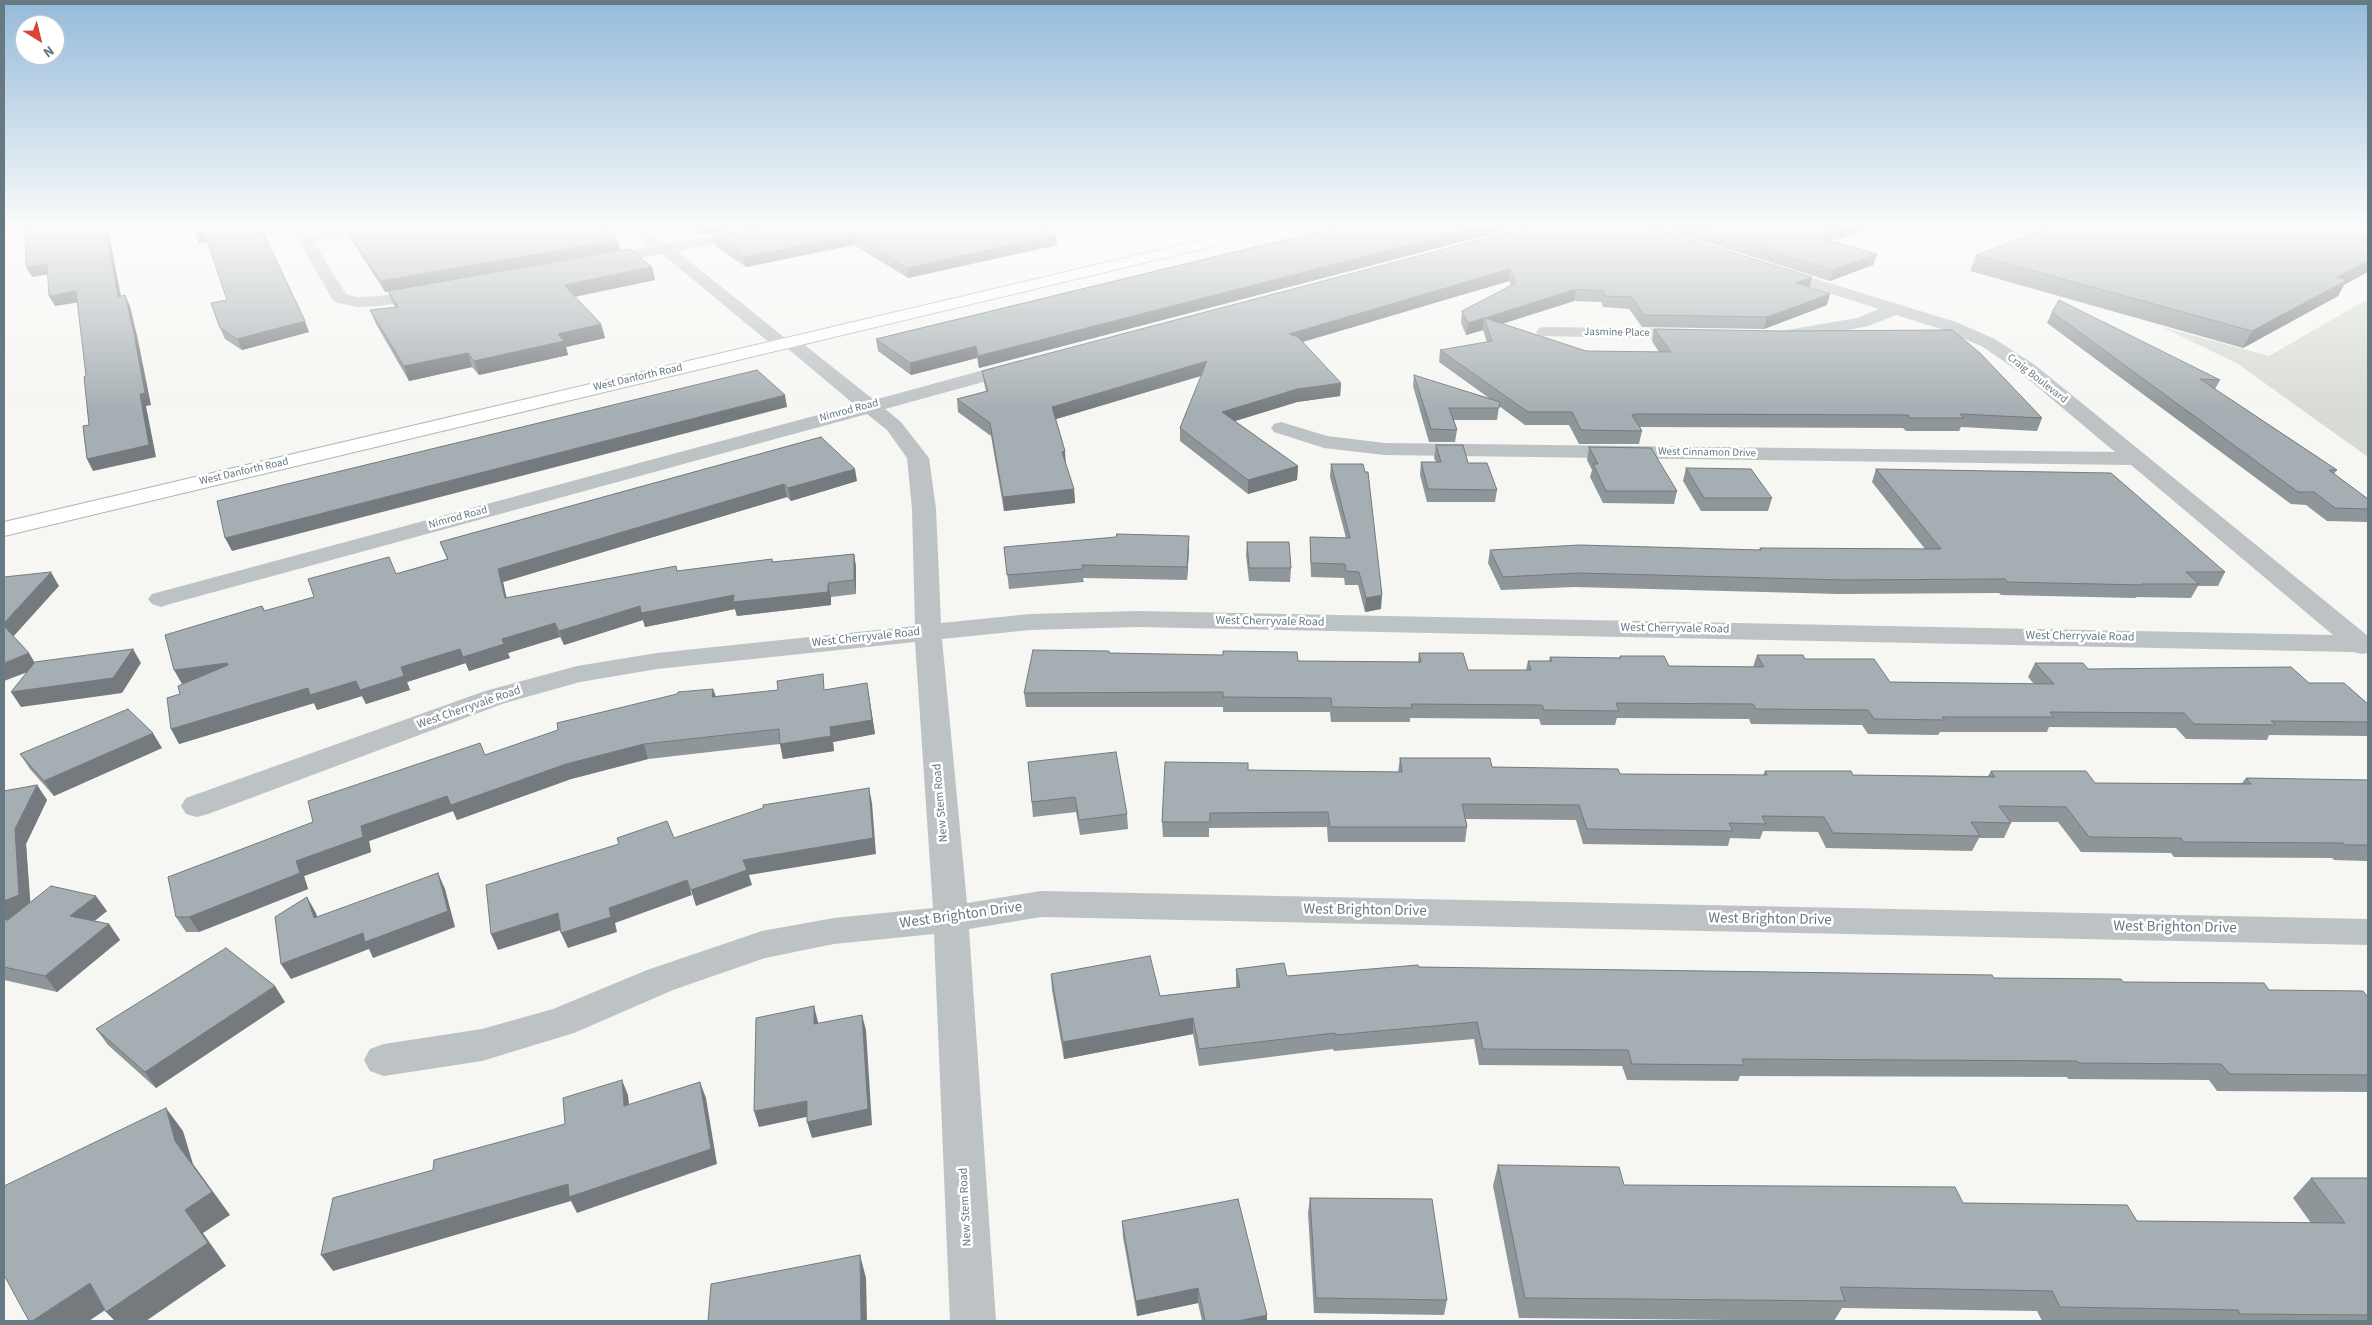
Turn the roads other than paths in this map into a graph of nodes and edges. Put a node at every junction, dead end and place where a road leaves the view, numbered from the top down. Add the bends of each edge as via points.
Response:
1 (335, 290) edge
2 (442, 290) edge
3 (718, 290) edge
4 (1011, 290) edge
5 (1835, 290) edge
6 (1895, 309) junction
7 (1545, 332) dead end
8 (1703, 335) edge
9 (1770, 336) edge
10 (786, 343) junction
11 (1042, 360) edge
12 (870, 405) junction
13 (1281, 428) dead end
14 (2136, 459) junction
15 (4, 529) edge
16 (160, 599) dead end
17 (928, 632) junction
18 (2364, 645) edge
19 (197, 806) dead end
20 (951, 919) junction
21 (2368, 932) edge
22 (384, 1060) dead end
23 (973, 1321) edge

1 - 2 street via 340,298 357,302
3 - 10 street, New Stem Road
4 - 10 main road, West Danforth Road
5 - 6 street, Craig Boulevard
6 - 9 street via 1862,322 1821,332
6 - 14 street, Craig Boulevard via 1950,326 1990,343 2028,369
7 - 8 street, Jasmine Place
10 - 12 street, New Stem Road
10 - 15 main road, West Danforth Road
11 - 12 street, Nimrod Road
12 - 16 street, Nimrod Road
12 - 17 street, New Stem Road via 894,426 918,458 924,509
13 - 14 street, West Cinnamon Drive via 1324,442 1385,449
14 - 18 street, Craig Boulevard
17 - 18 street, West Cherryvale Road via 1030,622 1138,619
17 - 19 street, West Cherryvale Road via 657,661 577,674 495,697
17 - 20 street, New Stem Road
20 - 21 street, West Brighton Drive via 1042,904
20 - 22 street, West Brighton Drive via 834,931 762,945 660,980 561,1022 482,1045
20 - 23 street, New Stem Road

